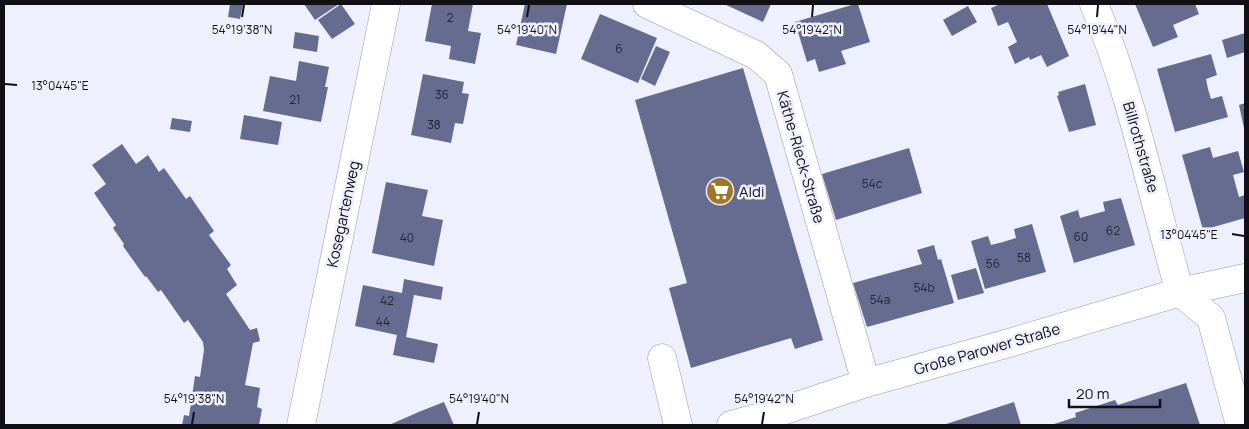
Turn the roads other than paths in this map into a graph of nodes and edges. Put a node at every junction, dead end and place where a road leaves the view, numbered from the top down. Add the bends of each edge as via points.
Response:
1 (386, 4) edge
2 (647, 4) edge
3 (1094, 4) edge
4 (1245, 278) edge
5 (1180, 292) junction
6 (662, 358) dead end
7 (866, 383) junction
8 (301, 425) edge
9 (678, 425) edge
10 (731, 425) edge
11 (1240, 425) edge

1 - 8 street, Kosegartenweg
2 - 7 street, Käthe-Rieck-Straße via 756,55 778,74
3 - 5 street, Billrothstraße via 1126,95
4 - 5 street, Große Parower Straße
5 - 7 street, Große Parower Straße
5 - 11 street via 1211,318
6 - 9 street
7 - 10 street, Große Parower Straße

